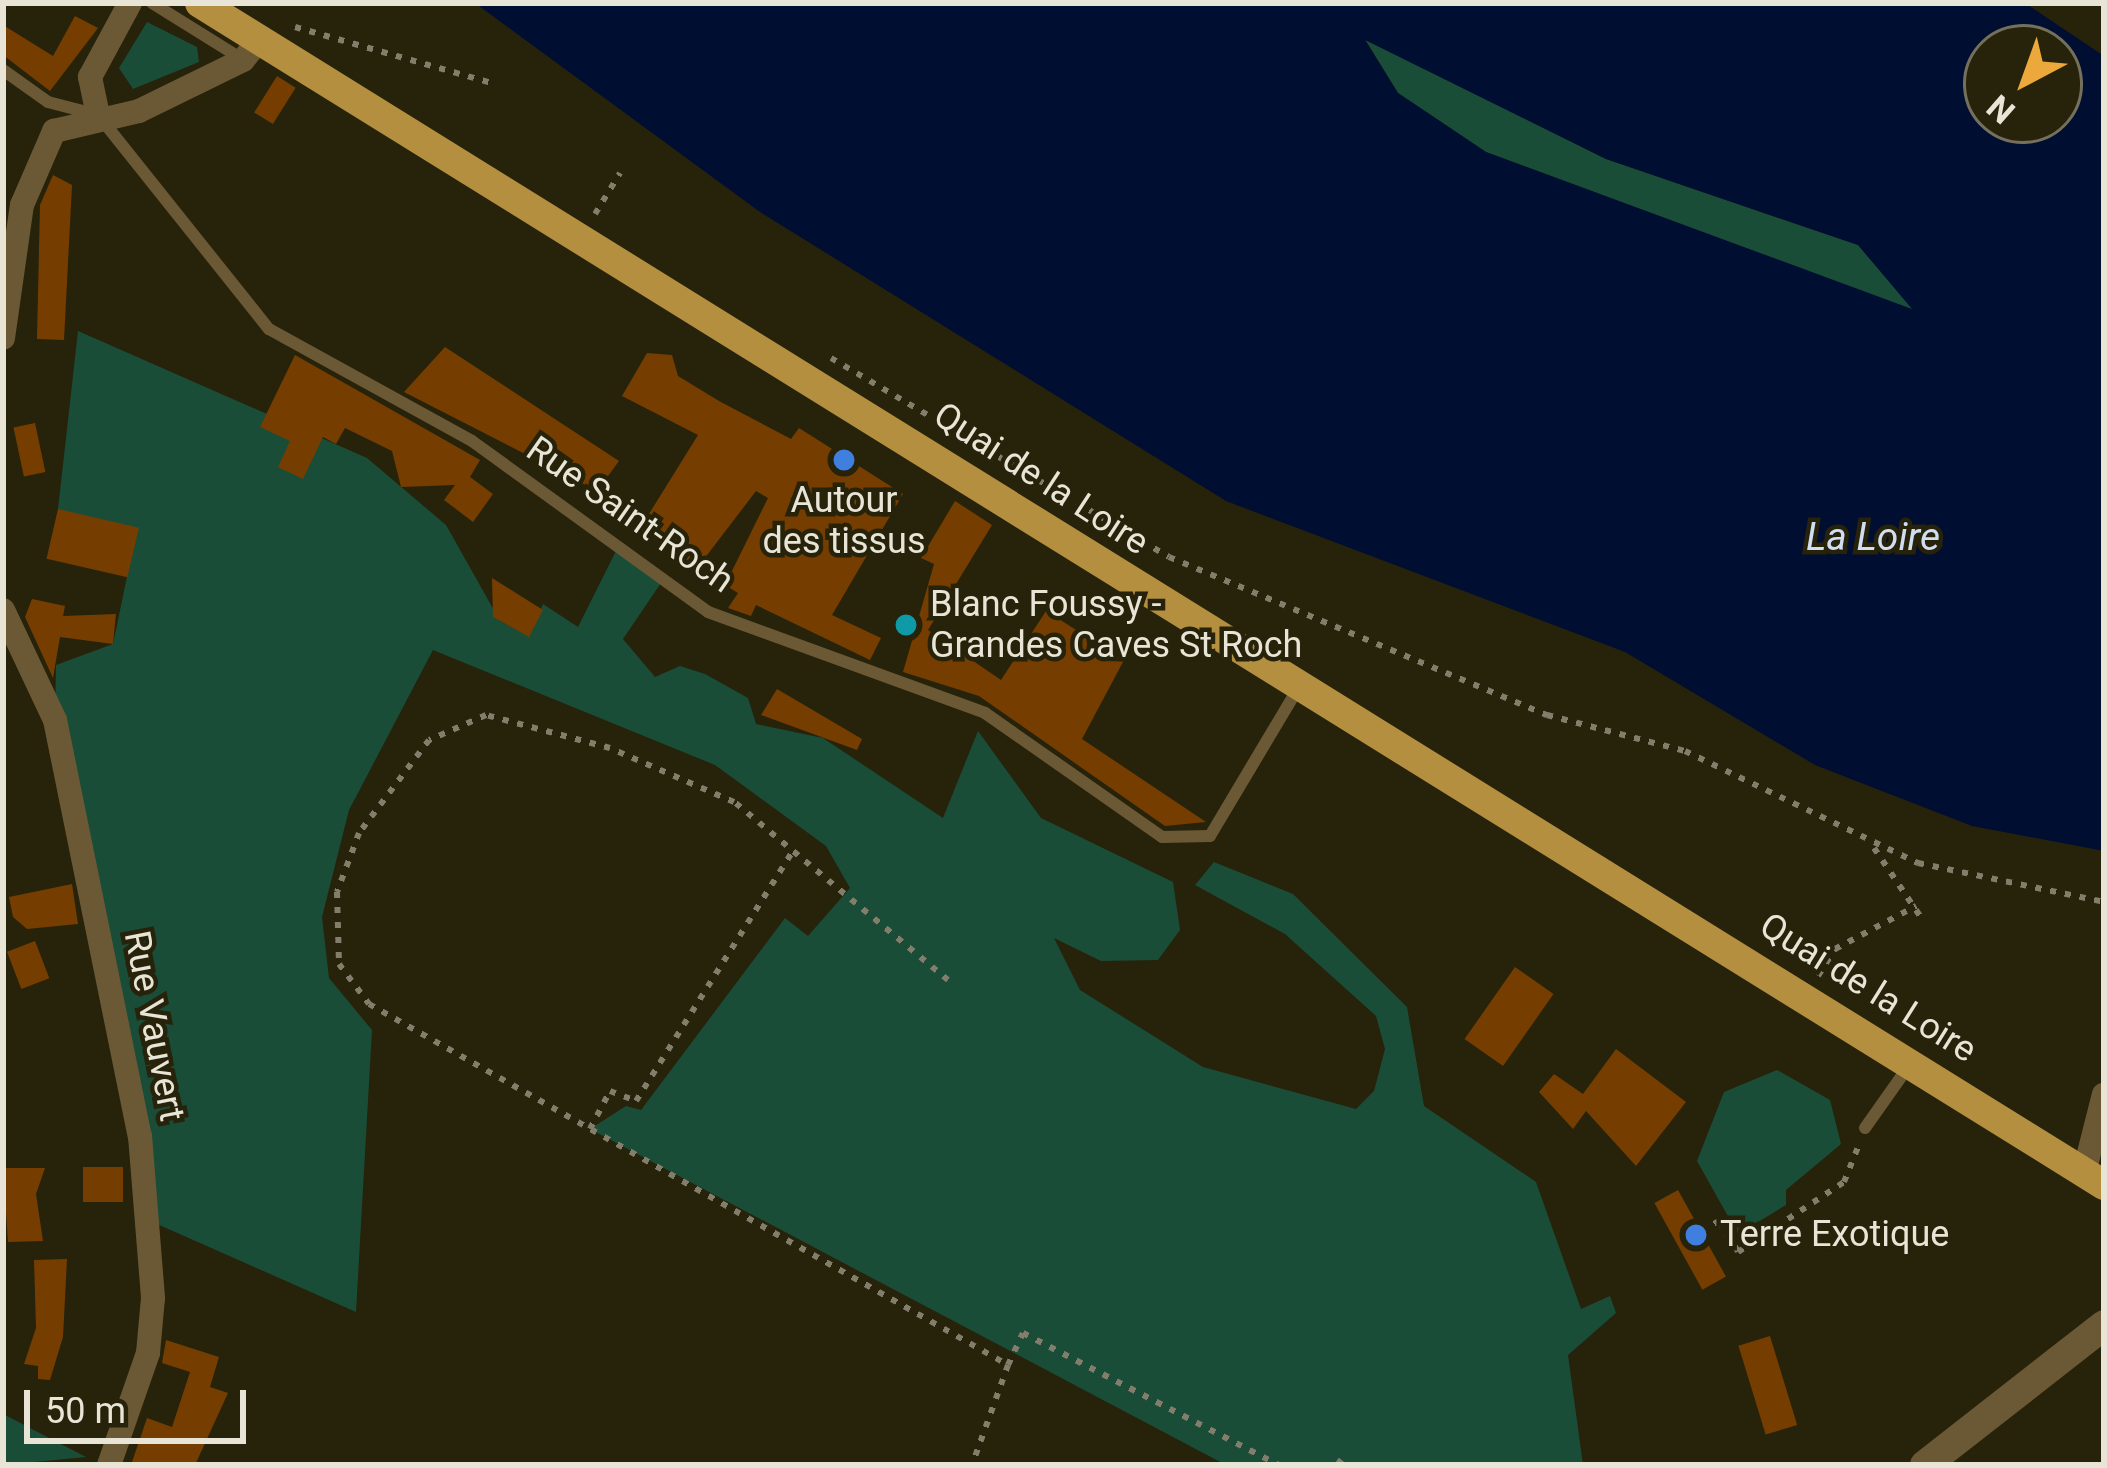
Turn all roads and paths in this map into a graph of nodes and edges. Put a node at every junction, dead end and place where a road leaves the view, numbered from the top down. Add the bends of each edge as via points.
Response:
1 (130, 3) edge
2 (152, 3) edge
3 (200, 3) edge
4 (257, 48) junction
5 (3, 70) edge
6 (491, 82) dead end
7 (98, 115) junction
8 (620, 173) dead end
9 (593, 217) dead end
10 (3, 338) edge
11 (1160, 552) dead end
12 (3, 610) edge
13 (1300, 684) junction
14 (1869, 843) junction
15 (793, 851) junction
16 (2104, 902) edge
17 (1916, 906) junction
18 (1922, 919) dead end
19 (1831, 954) dead end
20 (948, 980) dead end
21 (1912, 1061) junction
22 (2104, 1094) edge
23 (1865, 1128) joint
24 (590, 1129) junction
25 (2094, 1179) edge
26 (1701, 1231) dead end
27 (2104, 1325) edge
28 (1008, 1365) junction
29 (109, 1465) edge
30 (972, 1465) edge
31 (1279, 1465) edge
32 (1924, 1465) edge

1 - 7 street via 90,77
2 - 4 lane
3 - 4 main road, Quai de la Loire
4 - 6 path via 303,26
4 - 7 street via 139,111
4 - 13 main road, Quai de la Loire
5 - 7 lane via 48,102
7 - 10 street via 54,130 27,192
7 - 13 lane, Rue Saint-Roch via 214,273 269,329 472,441 708,612 985,713 1162,838 1210,836
8 - 9 path
11 - 14 path via 1547,715 1685,751
12 - 29 street, Rue Vauvert via 55,721 140,1136 153,1298 148,1353
13 - 21 main road, Quai de la Loire
14 - 16 path via 1980,882
14 - 17 path
15 - 20 path
15 - 24 path via 637,1101 610,1091
15 - 24 path via 734,802 646,760 486,715 429,740 385,796 337,892 333,934 352,987
17 - 18 path
17 - 19 path
21 - 23 lane
21 - 25 main road, Quai de la Loire
22 - 25 street
23 - 26 path via 1844,1182 1738,1252 1719,1221
24 - 28 path
27 - 32 street
28 - 30 path
28 - 31 path via 1023,1333

